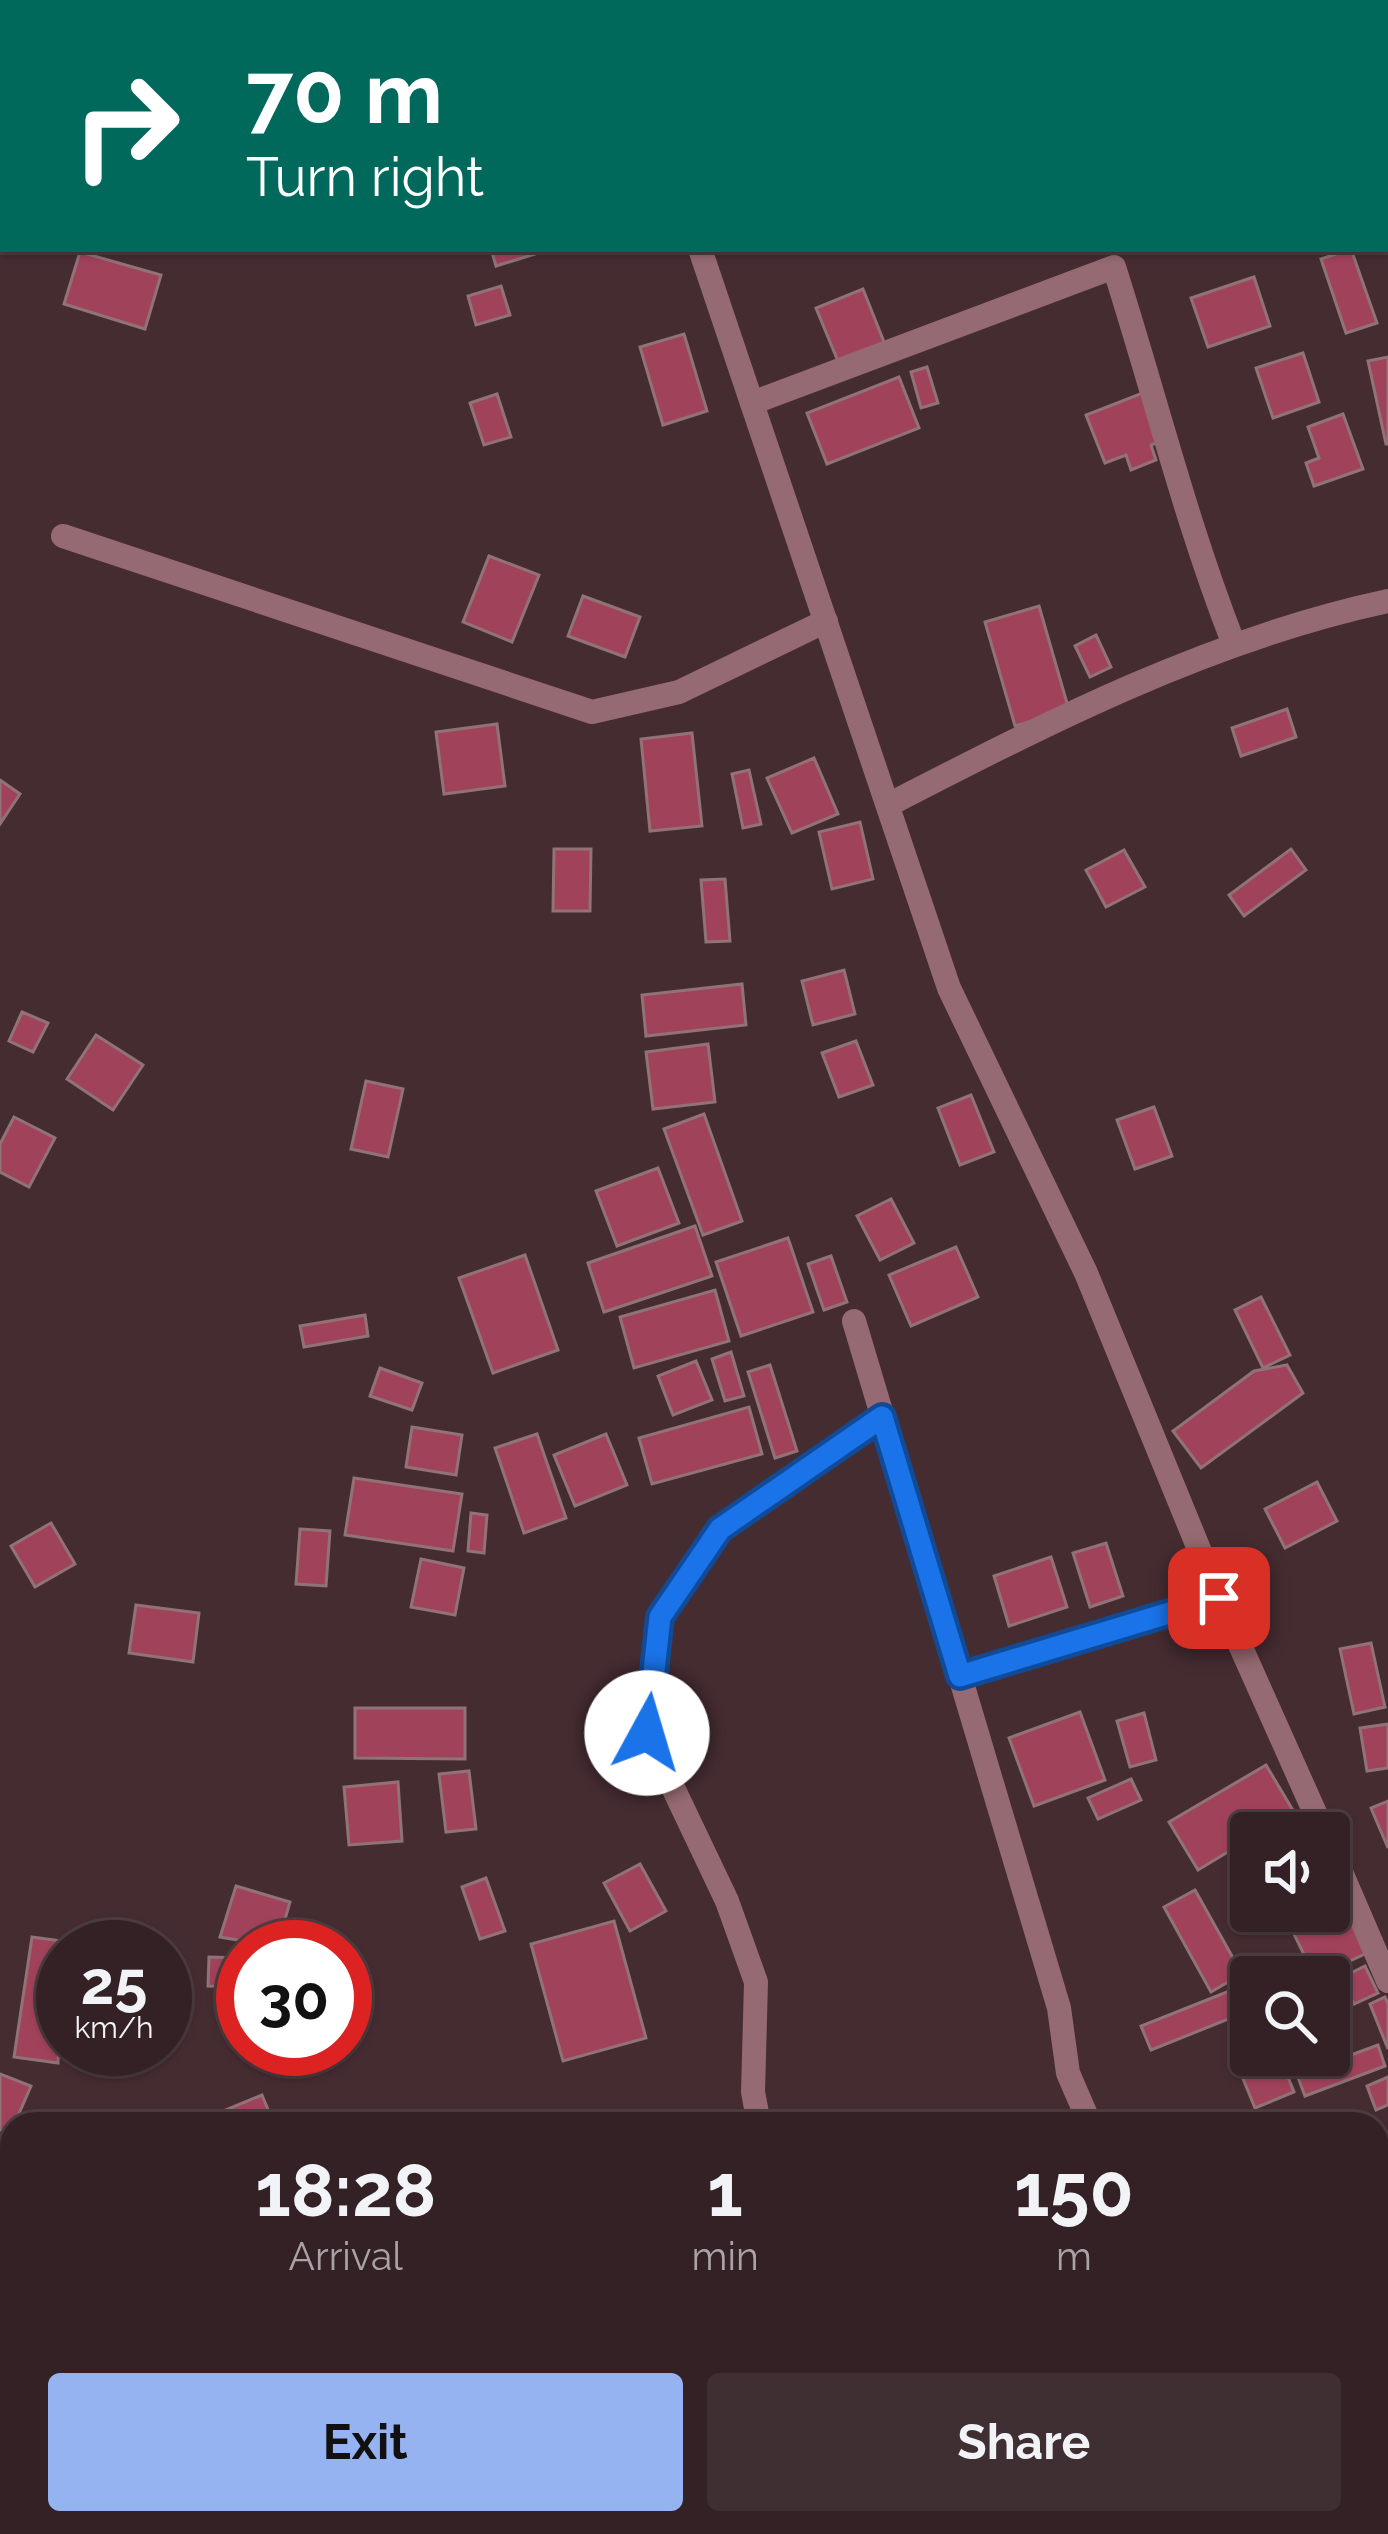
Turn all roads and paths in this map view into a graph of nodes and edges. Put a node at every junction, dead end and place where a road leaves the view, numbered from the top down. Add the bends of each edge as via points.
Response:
1 (701, 252) edge
2 (752, 403) junction
3 (63, 536) dead end
4 (1388, 602) edge
5 (826, 621) junction
6 (1233, 642) junction
7 (887, 805) junction
8 (854, 1321) dead end
9 (882, 1417) junction
10 (1219, 1598) junction
11 (960, 1676) junction
12 (1315, 1812) edge
13 (1350, 1893) edge
14 (1388, 1981) edge
15 (757, 2112) edge
16 (1085, 2112) edge

1 - 2 street
2 - 5 street
2 - 6 street via 1114,266 1192,536
3 - 5 street via 592,712 679,692
4 - 6 street
5 - 7 street
6 - 7 street via 1040,726
7 - 10 street via 949,988 1086,1273
8 - 9 street
9 - 11 street
9 - 15 street via 720,1529 660,1617 647,1733 756,1982
10 - 11 street
10 - 12 street
11 - 16 street
13 - 14 street

